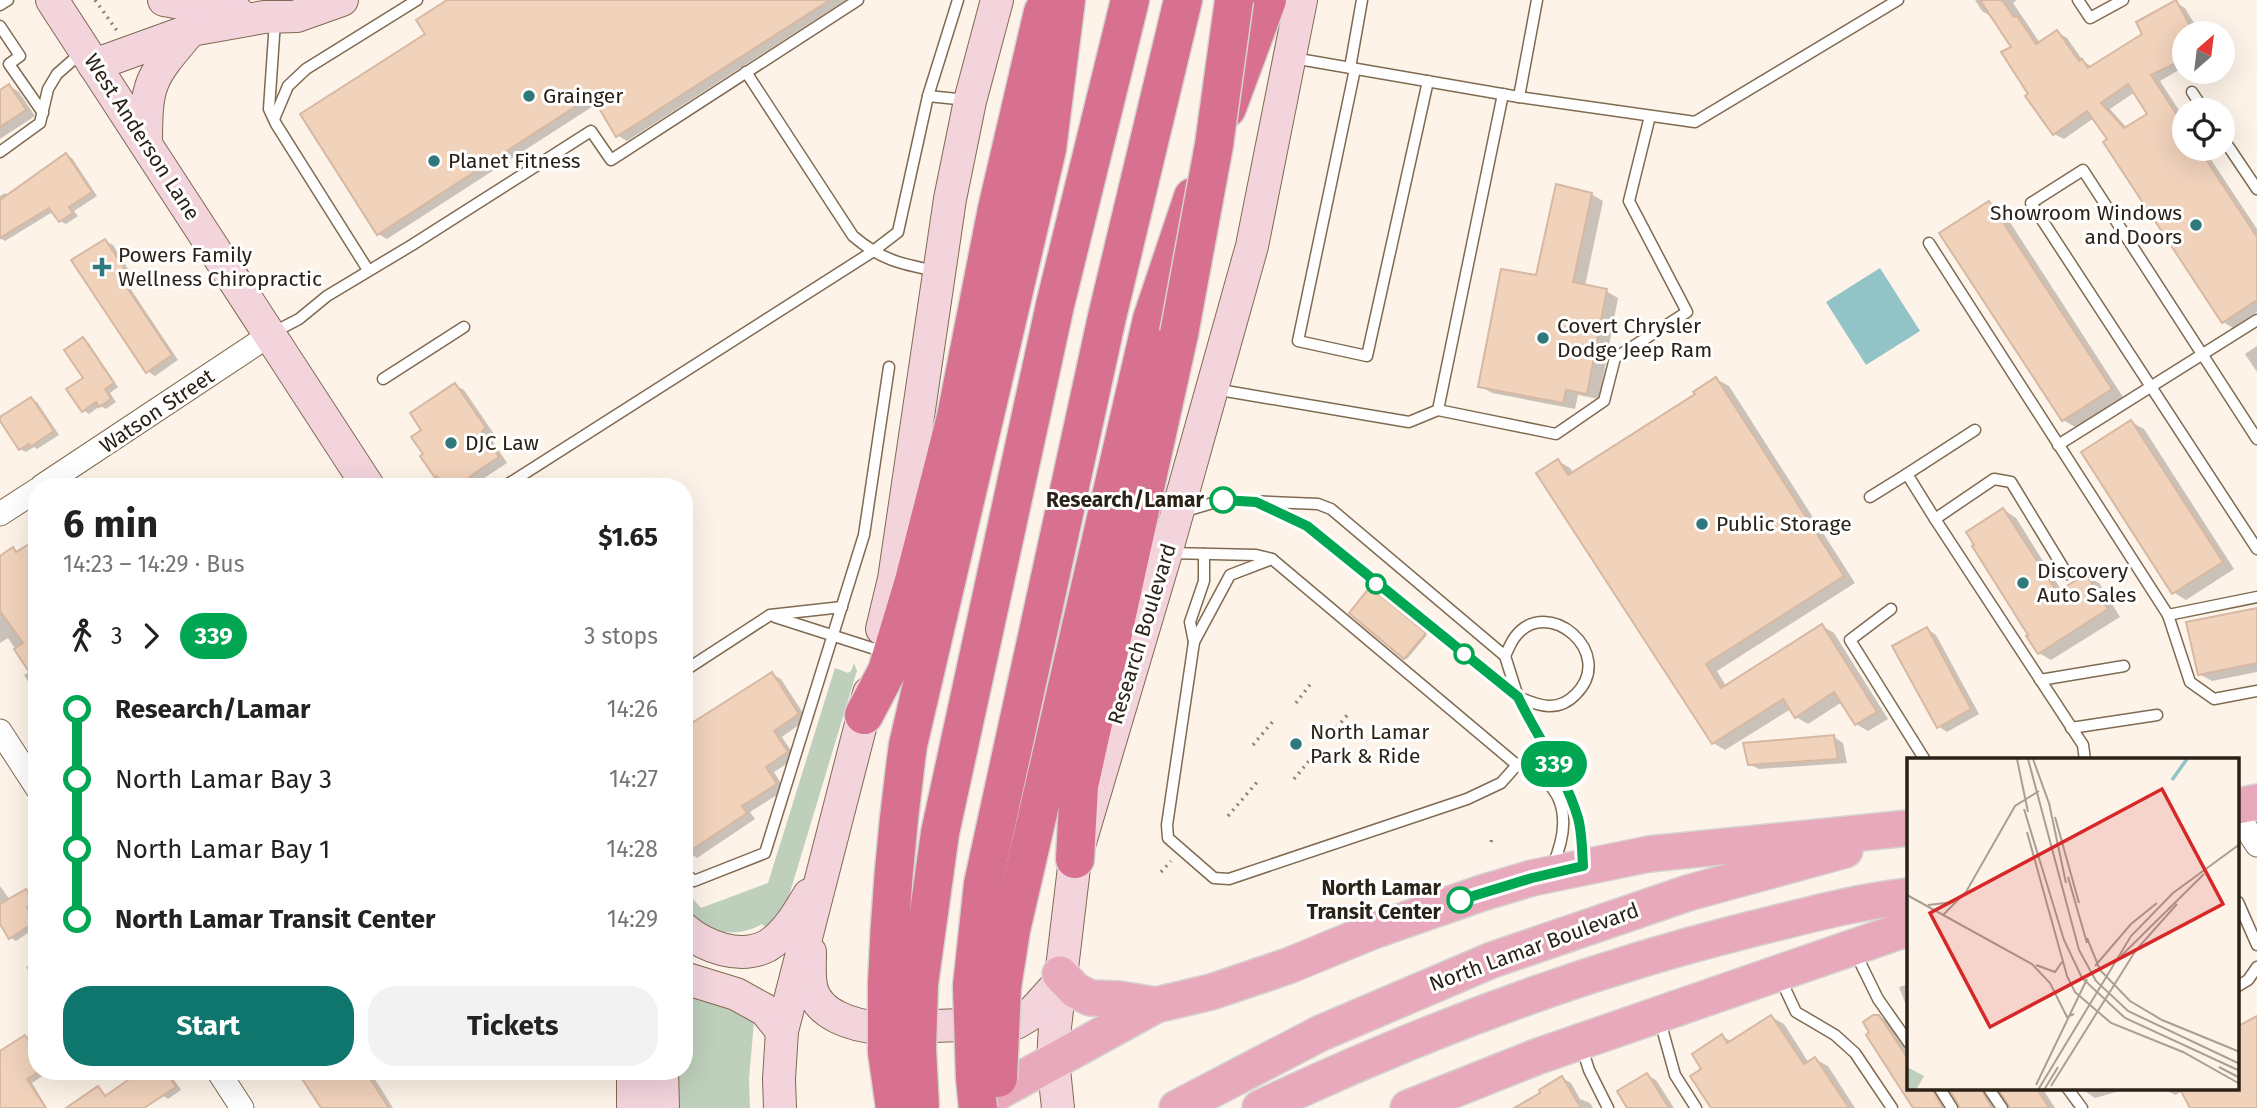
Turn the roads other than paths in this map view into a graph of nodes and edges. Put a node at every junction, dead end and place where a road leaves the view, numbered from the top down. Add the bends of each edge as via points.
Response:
1 (8, 0) edge
2 (52, 0) edge
3 (164, 0) edge
4 (342, 0) edge
5 (417, 0) edge
6 (858, 0) edge
7 (958, 0) edge
8 (997, 0) edge
9 (1046, 0) edge
10 (1066, 0) edge
11 (1130, 0) edge
12 (1183, 0) edge
13 (1234, 0) edge
14 (1267, 0) edge
15 (1301, 0) edge
16 (1363, 0) edge
17 (1537, 0) edge
18 (1898, 0) edge
19 (2078, 0) edge
20 (2123, 0) edge
21 (0, 5) edge
22 (269, 17) junction
23 (0, 26) edge
24 (191, 30) junction
25 (89, 57) junction
26 (1290, 57) junction
27 (1353, 68) junction
28 (746, 72) junction
29 (1428, 81) junction
30 (2192, 92) dead end
31 (1503, 94) junction
32 (928, 96) junction
33 (1519, 97) junction
34 (2196, 98) edge
35 (970, 101) junction
36 (43, 113) junction
37 (1650, 116) junction
38 (274, 119) junction
39 (146, 144) junction
40 (0, 152) edge
41 (2235, 156) edge
42 (2257, 189) edge
43 (1929, 243) dead end
44 (872, 252) junction
45 (368, 270) junction
46 (939, 271) junction
47 (2257, 320) edge
48 (464, 327) dead end
49 (271, 334) junction
50 (2202, 354) junction
51 (889, 367) dead end
52 (383, 379) dead end
53 (2150, 386) junction
54 (1212, 389) junction
55 (1438, 410) junction
56 (1975, 430) dead end
57 (2257, 439) edge
58 (2058, 445) junction
59 (1907, 474) junction
60 (54, 478) edge
61 (363, 478) edge
62 (518, 478) edge
63 (28, 496) edge
64 (1870, 497) dead end
65 (1256, 502) junction
66 (0, 514) edge
67 (1178, 514) junction
68 (1935, 519) junction
69 (2257, 549) edge
70 (1166, 553) junction
71 (1204, 554) junction
72 (1272, 559) junction
73 (2067, 575) dead end
74 (2257, 597) edge
75 (842, 607) junction
76 (1891, 609) dead end
77 (769, 615) junction
78 (2168, 615) junction
79 (834, 636) junction
80 (1194, 642) junction
81 (878, 650) junction
82 (1505, 656) junction
83 (693, 664) edge
84 (2124, 667) dead end
85 (2040, 680) junction
86 (2257, 691) edge
87 (1518, 697) junction
88 (864, 715) junction
89 (2157, 715) dead end
90 (2071, 728) junction
91 (0, 731) edge
92 (1924, 758) edge
93 (2085, 758) edge
94 (1517, 765) junction
95 (28, 774) edge
96 (2240, 819) edge
97 (1907, 830) edge
98 (1907, 831) edge
99 (2257, 845) edge
100 (1075, 859) junction
101 (1583, 866) junction
102 (823, 869) junction
103 (1549, 874) junction
104 (693, 880) edge
105 (1907, 896) edge
106 (2240, 907) edge
107 (809, 926) junction
108 (1907, 929) edge
109 (693, 935) edge
110 (2257, 945) edge
111 (1853, 947) junction
112 (2257, 967) edge
113 (1778, 974) junction
114 (1060, 979) junction
115 (693, 981) edge
116 (903, 984) junction
117 (2240, 985) edge
118 (987, 986) junction
119 (1156, 1005) junction
120 (1659, 1015) junction
121 (782, 1031) junction
122 (1907, 1040) edge
123 (1580, 1042) junction
124 (1053, 1060) junction
125 (224, 1080) edge
126 (633, 1080) edge
127 (662, 1080) edge
128 (1941, 1090) edge
129 (1990, 1090) edge
130 (2069, 1090) edge
131 (242, 1108) edge
132 (633, 1108) edge
133 (663, 1108) edge
134 (780, 1108) edge
135 (895, 1108) edge
136 (920, 1108) edge
137 (968, 1108) edge
138 (978, 1108) edge
139 (995, 1108) edge
140 (1058, 1108) edge
141 (1177, 1108) edge
142 (1260, 1108) edge
143 (1408, 1108) edge
144 (1608, 1108) edge
145 (1696, 1108) edge
146 (1892, 1108) edge
147 (1952, 1108) edge
148 (2002, 1108) edge
149 (2082, 1108) edge

1 - 21 lane
2 - 25 main road, West Anderson Lane
3 - 22 main road
4 - 22 main road via 297,16
5 - 38 lane via 306,69 288,86
6 - 28 lane
7 - 32 lane
8 - 35 main road
9 - 88 highway via 997,209 956,417 887,671
10 - 116 highway via 1047,149 908,745 890,900
11 - 116 highway via 1055,305
12 - 118 highway via 1107,317 983,884
13 - 100 highway, bridge via 1214,145 1179,334 1079,786
14 - 118 highway via 1152,318 1016,904
15 - 26 main road, Research Boulevard
16 - 27 lane
17 - 33 lane
18 - 37 lane via 1695,122
19 - 20 lane via 2090,18
22 - 24 main road
22 - 38 lane via 270,109
23 - 36 lane via 20,56 9,64
24 - 25 main road
24 - 39 main road via 154,75 146,105
25 - 36 lane via 57,74
25 - 39 main road, West Anderson Lane
26 - 27 lane
26 - 54 main road, Research Boulevard via 1252,246
27 - 29 lane
27 - 29 lane via 1298,341 1367,356
28 - 44 lane via 853,236
28 - 45 lane via 611,160 591,131
29 - 31 lane
30 - 34 lane
31 - 33 lane
31 - 55 lane
32 - 35 lane
32 - 44 lane via 898,232
33 - 37 lane
35 - 46 main road
36 - 40 lane via 40,123
37 - 55 lane via 1629,201 1687,312 1615,358 1604,401 1556,434
38 - 45 lane
39 - 49 main road, West Anderson Lane
41 - 42 lane
43 - 58 lane
44 - 46 lane via 901,264
44 - 62 lane
45 - 49 lane
46 - 81 main road via 894,579
47 - 50 lane
48 - 52 lane
49 - 60 street, Watson Street
49 - 61 main road, West Anderson Lane
50 - 53 lane
50 - 53 lane via 2082,170 2031,203
50 - 57 lane
51 - 75 lane via 864,535
53 - 58 lane
53 - 69 lane
54 - 55 lane via 1409,422
54 - 67 main road, Research Boulevard
56 - 59 lane
58 - 78 lane
59 - 64 lane
59 - 68 lane
63 - 66 street
65 - 67 lane via 1223,500
65 - 82 lane via 1318,504 1331,509
65 - 87 lane via 1307,526
67 - 70 main road, Research Boulevard
68 - 73 lane via 1994,479 2011,482
68 - 85 lane
70 - 71 lane
70 - 100 main road, Research Boulevard
71 - 72 lane
71 - 80 lane via 1204,581 1190,622
72 - 80 lane via 1230,575
72 - 94 lane
74 - 78 lane
75 - 77 lane
75 - 79 lane
76 - 92 lane via 1850,640
77 - 79 lane
77 - 83 lane
78 - 86 lane via 2190,682 2214,699
79 - 81 lane
79 - 104 lane via 765,853
80 - 94 lane via 1168,838 1214,878 1229,879 1467,799 1501,783
81 - 88 main road
82 - 87 lane
82 - 87 lane via 1523,629 1554,623 1581,641 1588,658 1582,689 1569,702 1554,707
84 - 85 lane
85 - 90 lane
87 - 101 lane via 1564,780 1579,821
88 - 102 main road
89 - 90 lane
90 - 93 lane via 2083,745
91 - 95 street
94 - 103 lane via 1534,771 1561,800 1563,836
96 - 99 street
97 - 101 main road via 1694,848
98 - 141 main road, North Lamar Boulevard via 1688,893 1492,960 1321,1033
100 - 114 main road, Research Boulevard
101 - 103 main road
102 - 107 main road
102 - 109 main road via 789,926 766,946 739,952 714,948
103 - 119 main road via 1373,931 1211,992
105 - 142 main road, North Lamar Boulevard via 1725,936 1574,980 1448,1026
106 - 110 lane
107 - 114 main road via 811,987 825,1007 862,1027 1016,1023 1031,1014
107 - 121 main road
108 - 111 main road
111 - 113 main road
111 - 122 lane via 1878,999
112 - 117 lane
113 - 120 main road
113 - 146 lane via 1797,1012 1855,1053
114 - 119 main road via 1090,998
114 - 124 main road, Research Boulevard
115 - 121 main road via 736,994 765,1010
116 - 135 highway, bridge via 887,1052
116 - 136 highway, bridge via 917,1049
118 - 138 highway, bridge via 975,1078
118 - 139 highway, bridge via 999,1070
119 - 124 main road
120 - 123 main road
120 - 145 lane via 1675,1075
121 - 134 main road
123 - 143 main road
123 - 144 lane via 1588,1070
124 - 137 main road
124 - 140 main road, Research Boulevard
125 - 131 street
126 - 132 main road
127 - 133 main road
128 - 147 lane
129 - 148 lane
130 - 149 lane

